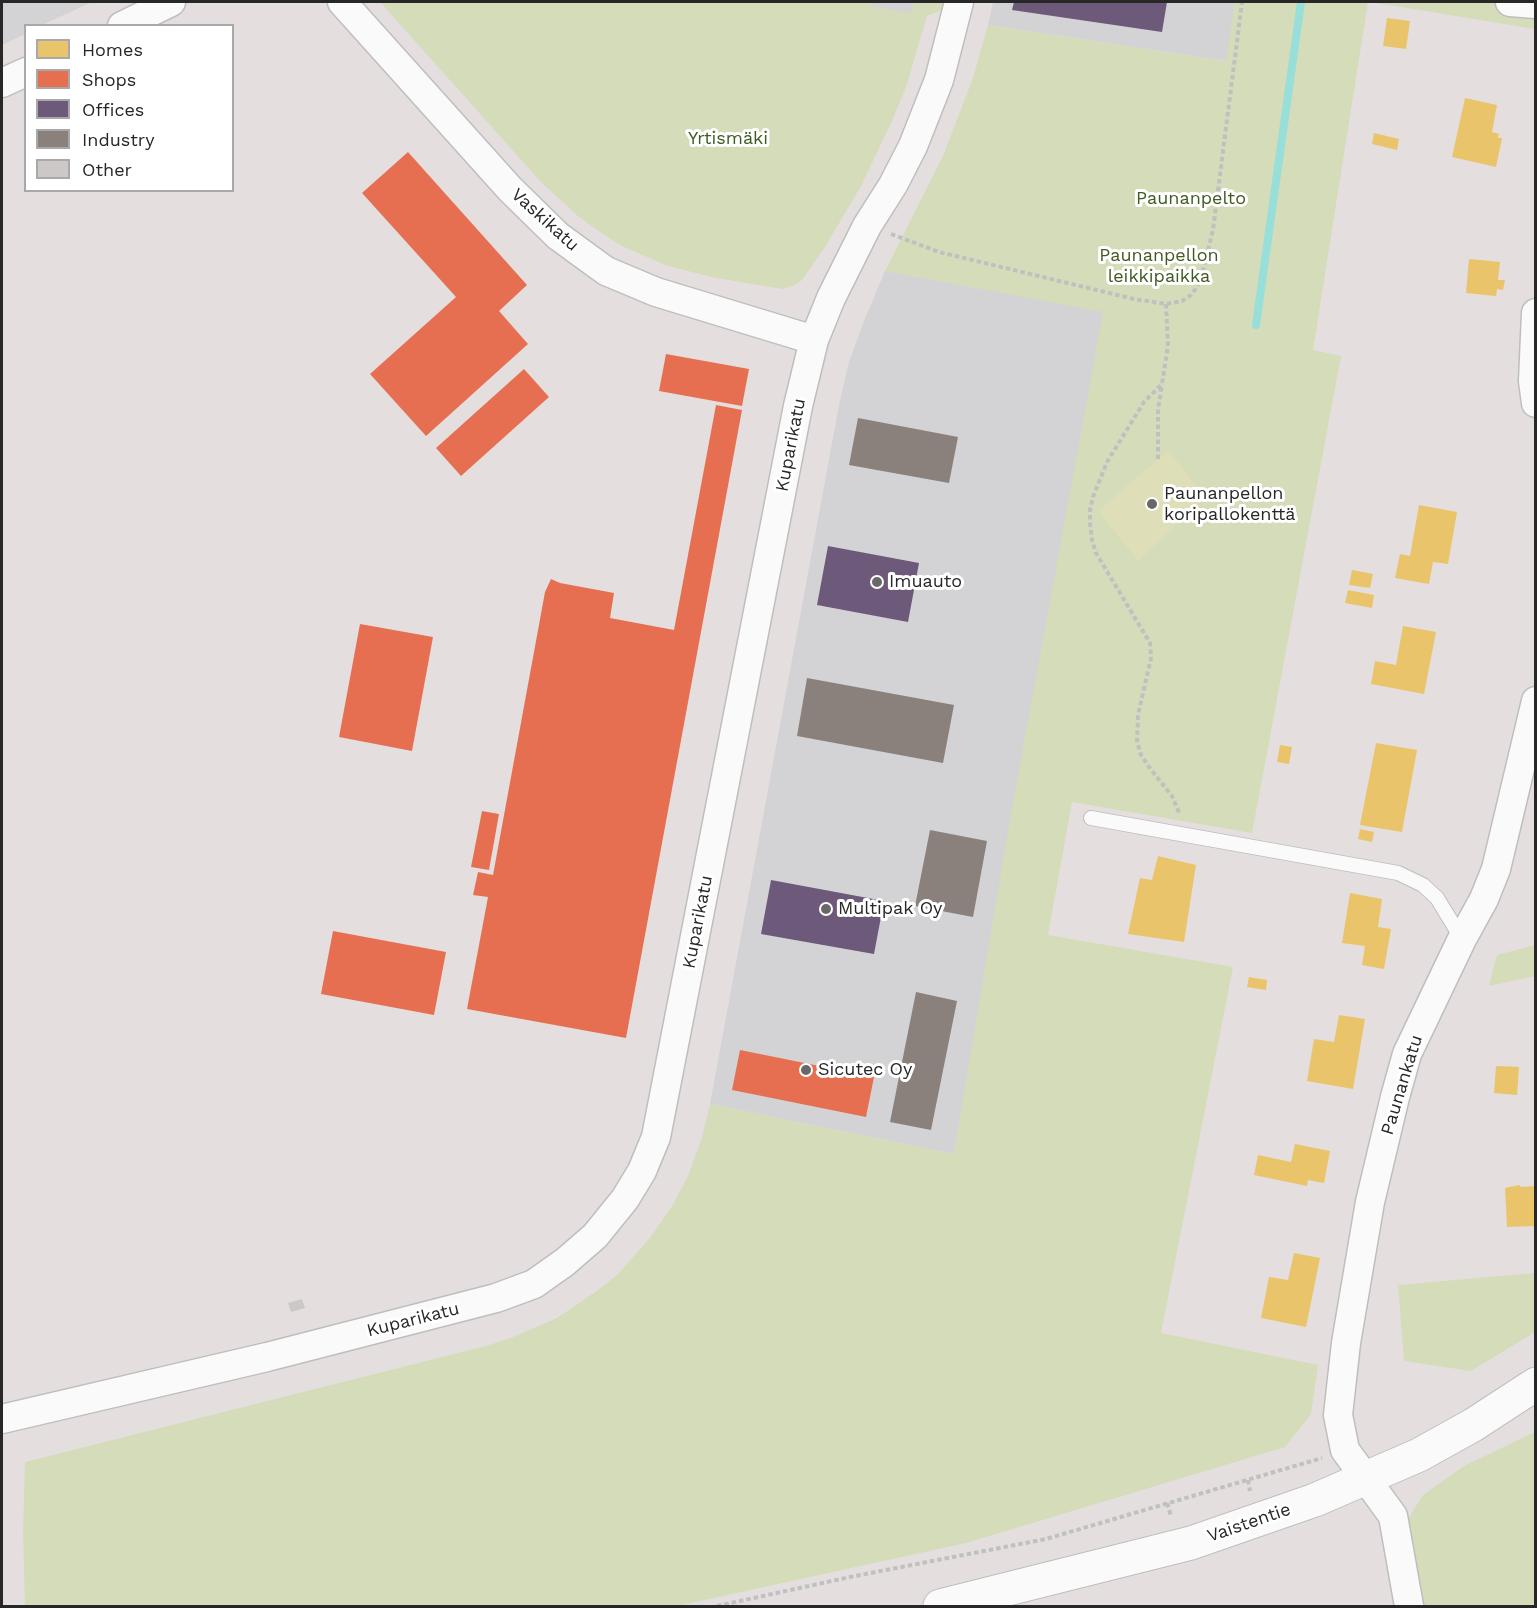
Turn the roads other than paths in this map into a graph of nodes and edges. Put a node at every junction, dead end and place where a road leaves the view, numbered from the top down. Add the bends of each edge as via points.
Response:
1 (171, 2) edge
2 (342, 2) edge
3 (958, 2) edge
4 (1510, 2) edge
5 (1536, 4) edge
6 (126, 24) edge
7 (24, 73) edge
8 (2, 83) edge
9 (1536, 313) edge
10 (814, 340) junction
11 (1536, 403) edge
12 (1536, 701) edge
13 (1091, 818) dead end
14 (1462, 939) junction
15 (1536, 1384) edge
16 (2, 1419) edge
17 (1367, 1479) junction
18 (940, 1606) edge
19 (1409, 1606) edge

1 - 6 street
2 - 10 street, Vaskikatu via 510,189 568,243 606,271 656,292
3 - 10 street, Kuparikatu via 939,80 913,147 867,226
4 - 5 street
7 - 8 street
9 - 11 street
10 - 16 street, Kuparikatu via 661,1118 642,1171 625,1199 595,1236 566,1262 534,1284 496,1298
12 - 14 street, Paunankatu via 1496,869
13 - 14 lane via 1398,873 1423,885 1437,898
14 - 17 street, Paunankatu via 1407,1053 1370,1202 1338,1415 1345,1450
15 - 17 street, Vaistentie via 1473,1425
17 - 18 street, Vaistentie via 1191,1543
17 - 19 street, Paunankatu via 1393,1516

